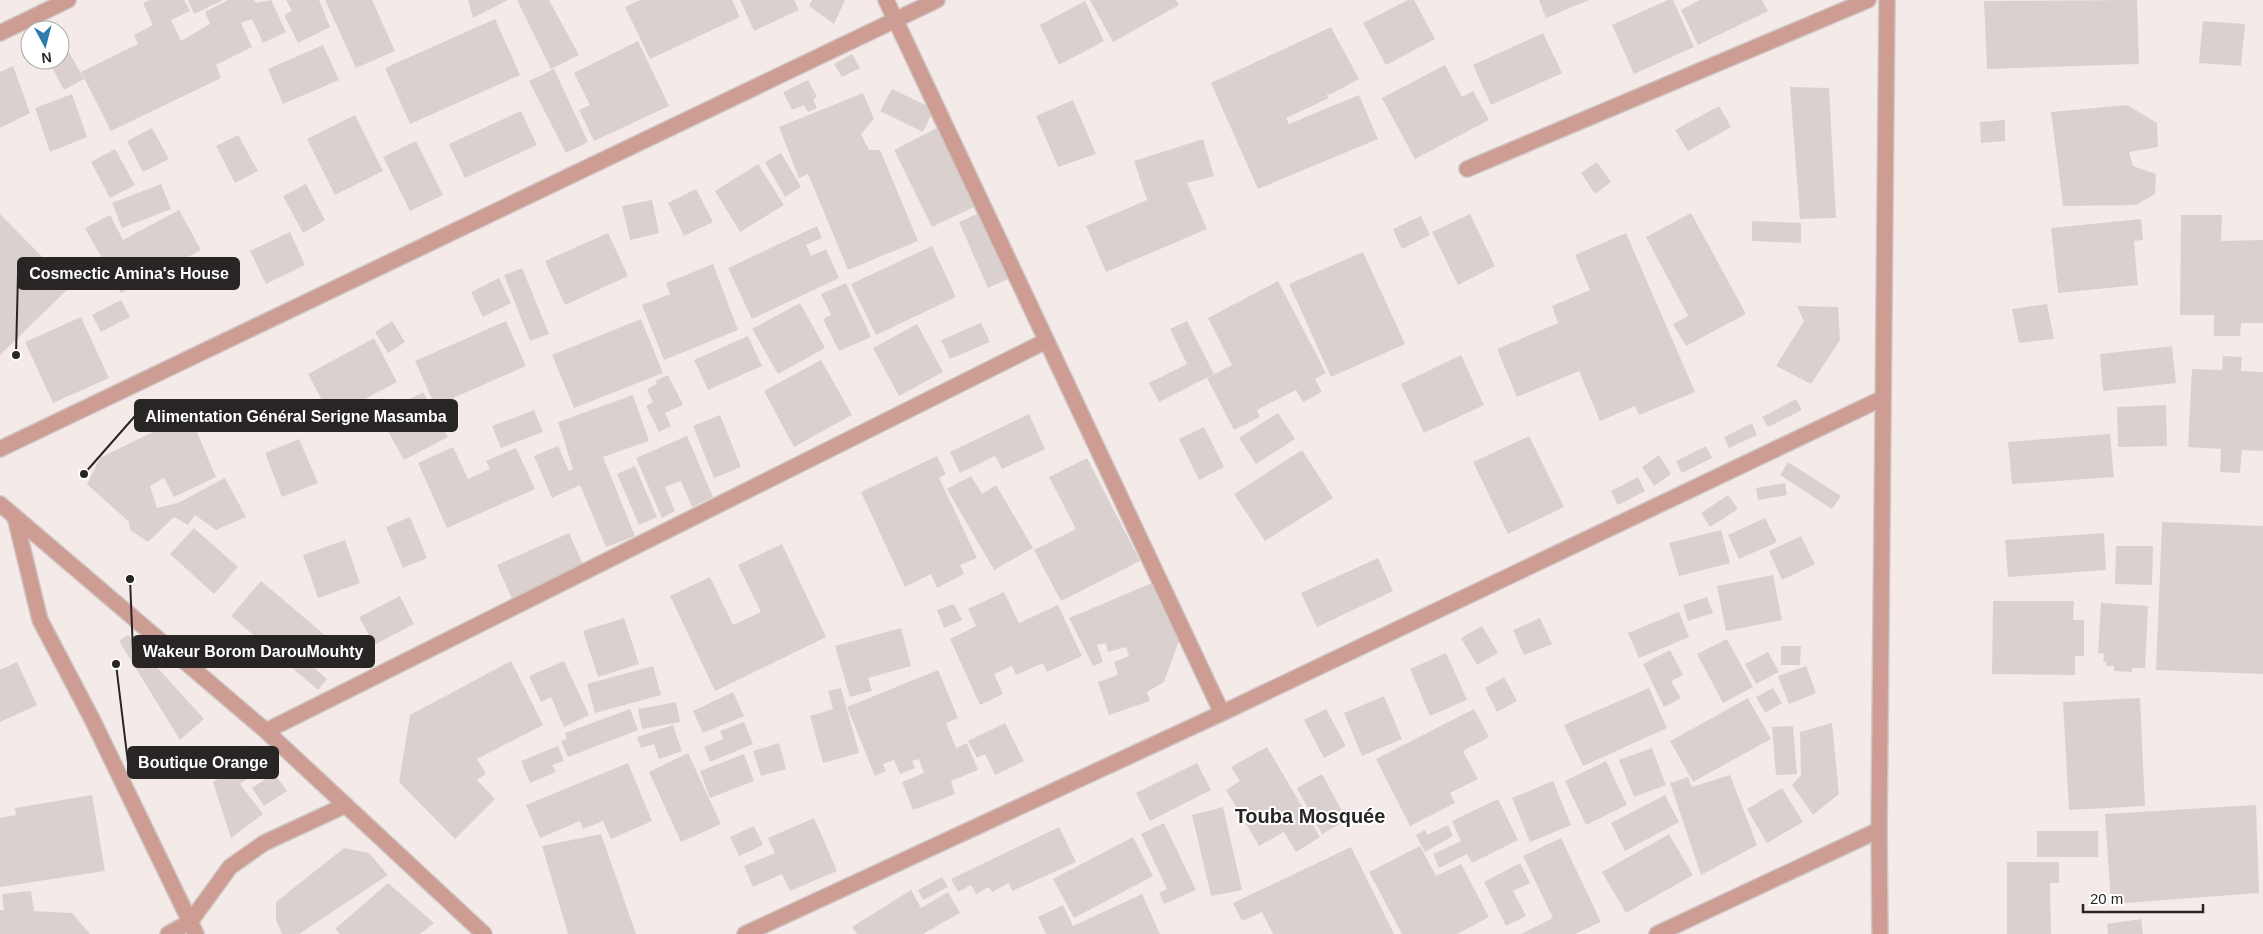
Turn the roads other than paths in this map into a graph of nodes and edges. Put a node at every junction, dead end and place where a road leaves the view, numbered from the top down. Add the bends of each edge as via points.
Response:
1 (68, 0) edge
2 (886, 0) edge
3 (937, 0) edge
4 (1868, 0) edge
5 (1888, 0) edge
6 (896, 19) junction
7 (0, 34) edge
8 (1467, 169) dead end
9 (1046, 341) junction
10 (1883, 398) junction
11 (0, 449) edge
12 (0, 504) edge
13 (15, 517) junction
14 (1222, 713) junction
15 (266, 731) junction
16 (346, 805) junction
17 (1879, 830) junction
18 (193, 928) edge
19 (168, 934) edge
20 (484, 934) edge
21 (745, 934) edge
22 (1656, 934) edge
23 (1880, 934) edge

1 - 7 street
2 - 6 street
3 - 6 street
4 - 8 street
5 - 10 street
6 - 9 street
6 - 11 street
9 - 14 street
9 - 15 street
10 - 14 street
10 - 17 street
12 - 13 street
13 - 15 street
13 - 18 street via 40,620 92,719
14 - 21 street
15 - 16 street
16 - 18 street via 264,843 230,867
16 - 20 street
17 - 22 street
17 - 23 street
18 - 19 street

